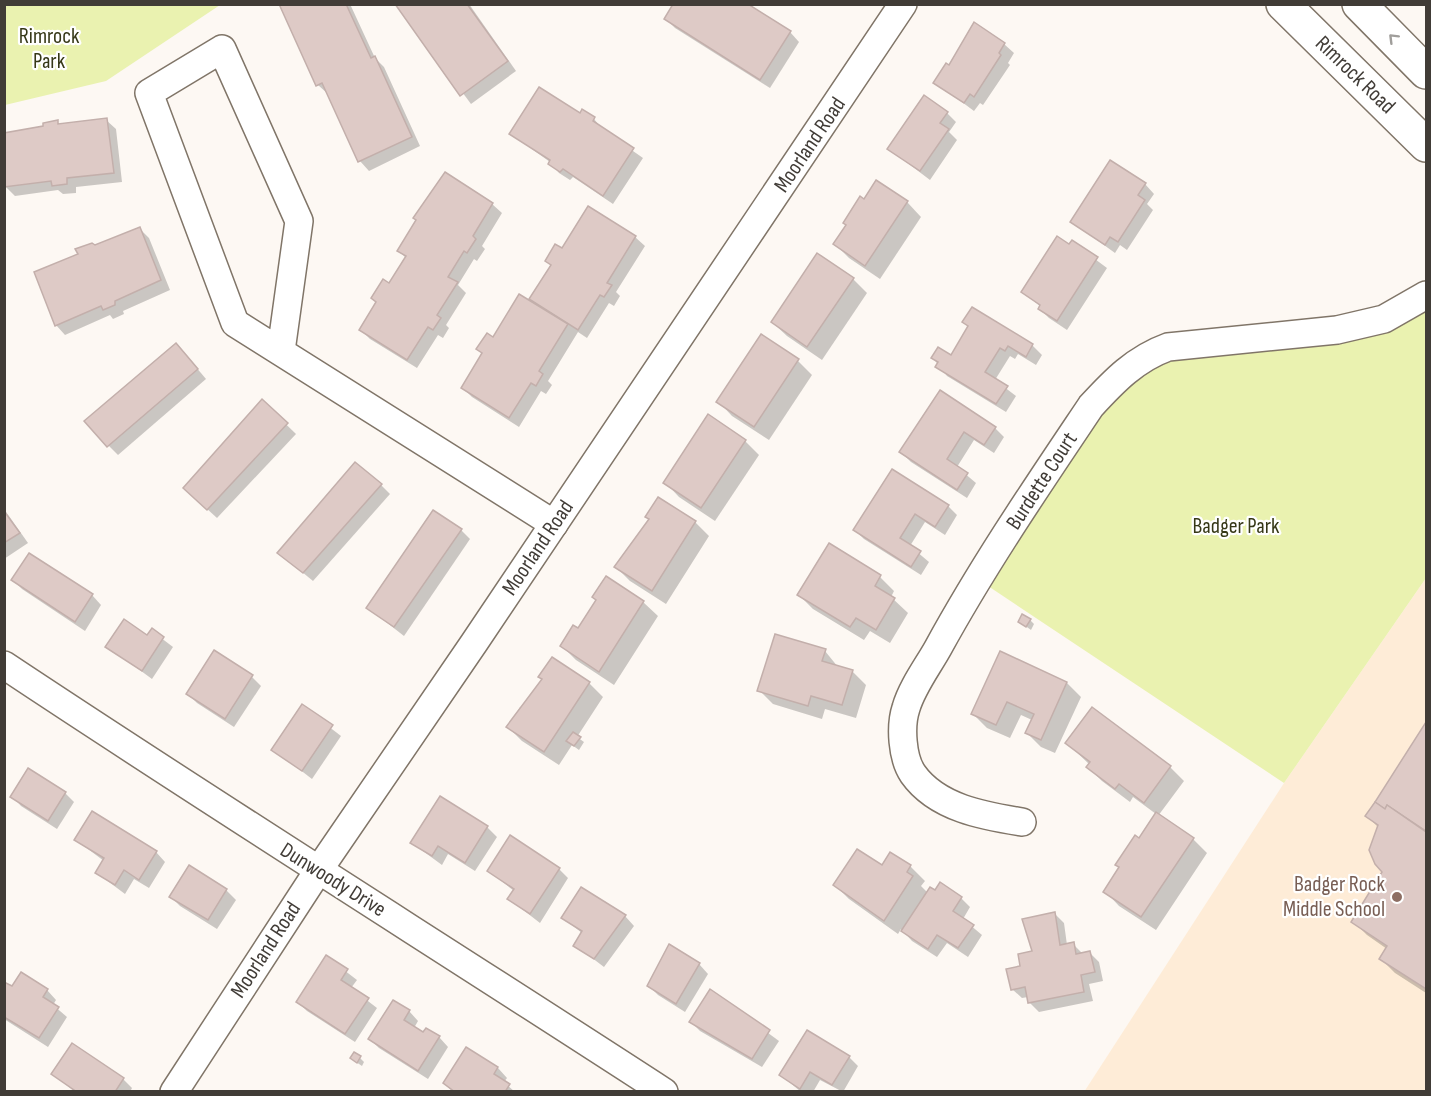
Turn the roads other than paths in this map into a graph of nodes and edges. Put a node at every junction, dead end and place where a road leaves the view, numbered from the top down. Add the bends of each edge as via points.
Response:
1 (1283, 4) edge
2 (1359, 4) edge
3 (900, 6) edge
4 (1426, 72) edge
5 (1426, 145) edge
6 (1426, 295) edge
7 (281, 351) junction
8 (554, 524) junction
9 (4, 665) edge
10 (1022, 822) dead end
11 (318, 871) junction
12 (174, 1092) edge
13 (664, 1092) edge

1 - 5 main road, Rimrock Road
4 -> 2 main road
3 - 8 street, Moorland Road
6 - 10 street, Burdette Court via 1384,319 1337,330 1168,346 1145,355 1117,377 1091,406 952,624 906,708 906,756 912,773 929,792 977,814
7 - 7 street via 236,323 148,93 222,50 299,221
7 - 8 street
8 - 11 street, Moorland Road
9 - 11 street, Dunwoody Drive
11 - 12 street, Moorland Road
11 - 13 street, Dunwoody Drive

